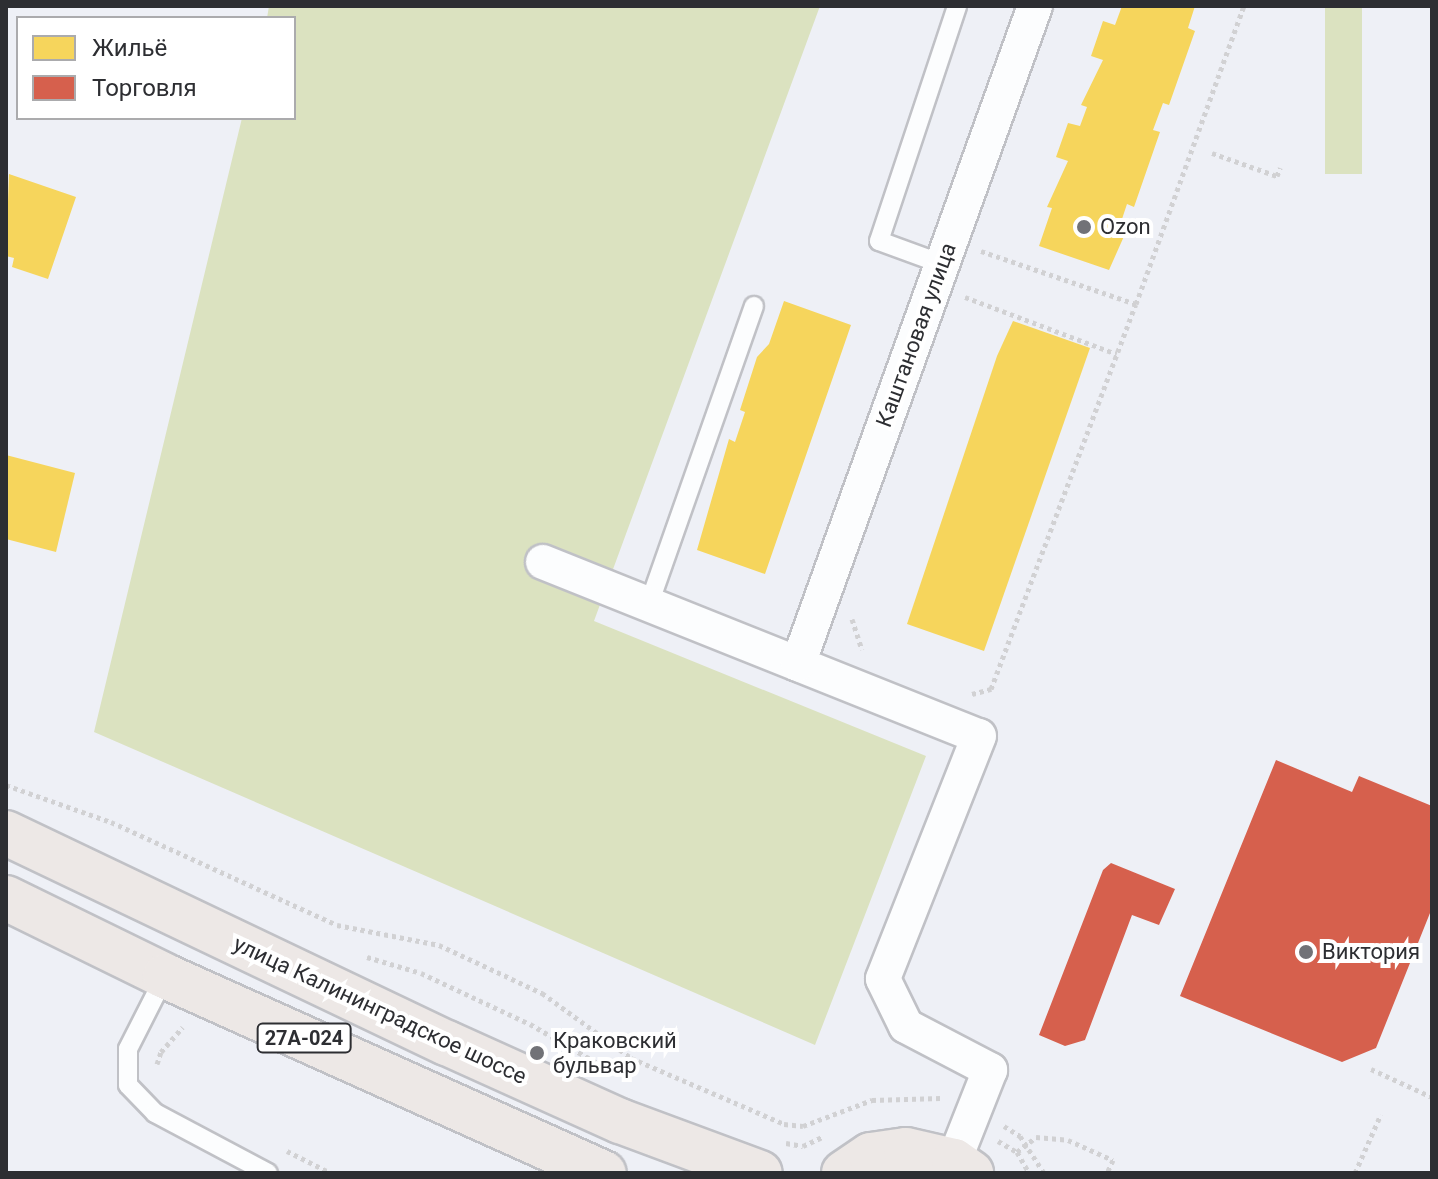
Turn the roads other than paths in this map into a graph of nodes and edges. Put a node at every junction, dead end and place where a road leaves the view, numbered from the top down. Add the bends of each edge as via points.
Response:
1 (957, 6) edge
2 (1035, 6) edge
3 (955, 275) junction
4 (754, 306) dead end
5 (543, 562) dead end
6 (649, 604) junction
7 (798, 664) junction
8 (6, 833) edge
9 (6, 898) edge
10 (165, 976) junction
11 (835, 1154) edge
12 (770, 1158) edge
13 (963, 1167) edge
14 (268, 1173) edge
15 (604, 1173) edge

1 - 3 lane via 879,241
2 - 3 street, Каштановая улица
3 - 7 street, Каштановая улица
4 - 6 lane
5 - 6 street
6 - 7 street
7 - 13 street via 979,736 883,979 906,1026 990,1070 975,1108
8 - 12 main road, улица Калининградское шоссе / 27А-024 via 620,1121
9 - 10 main road, 27А-024
10 - 14 lane via 128,1049 128,1085 155,1113
10 - 15 main road, 27А-024
11 - 13 main road via 906,1150

